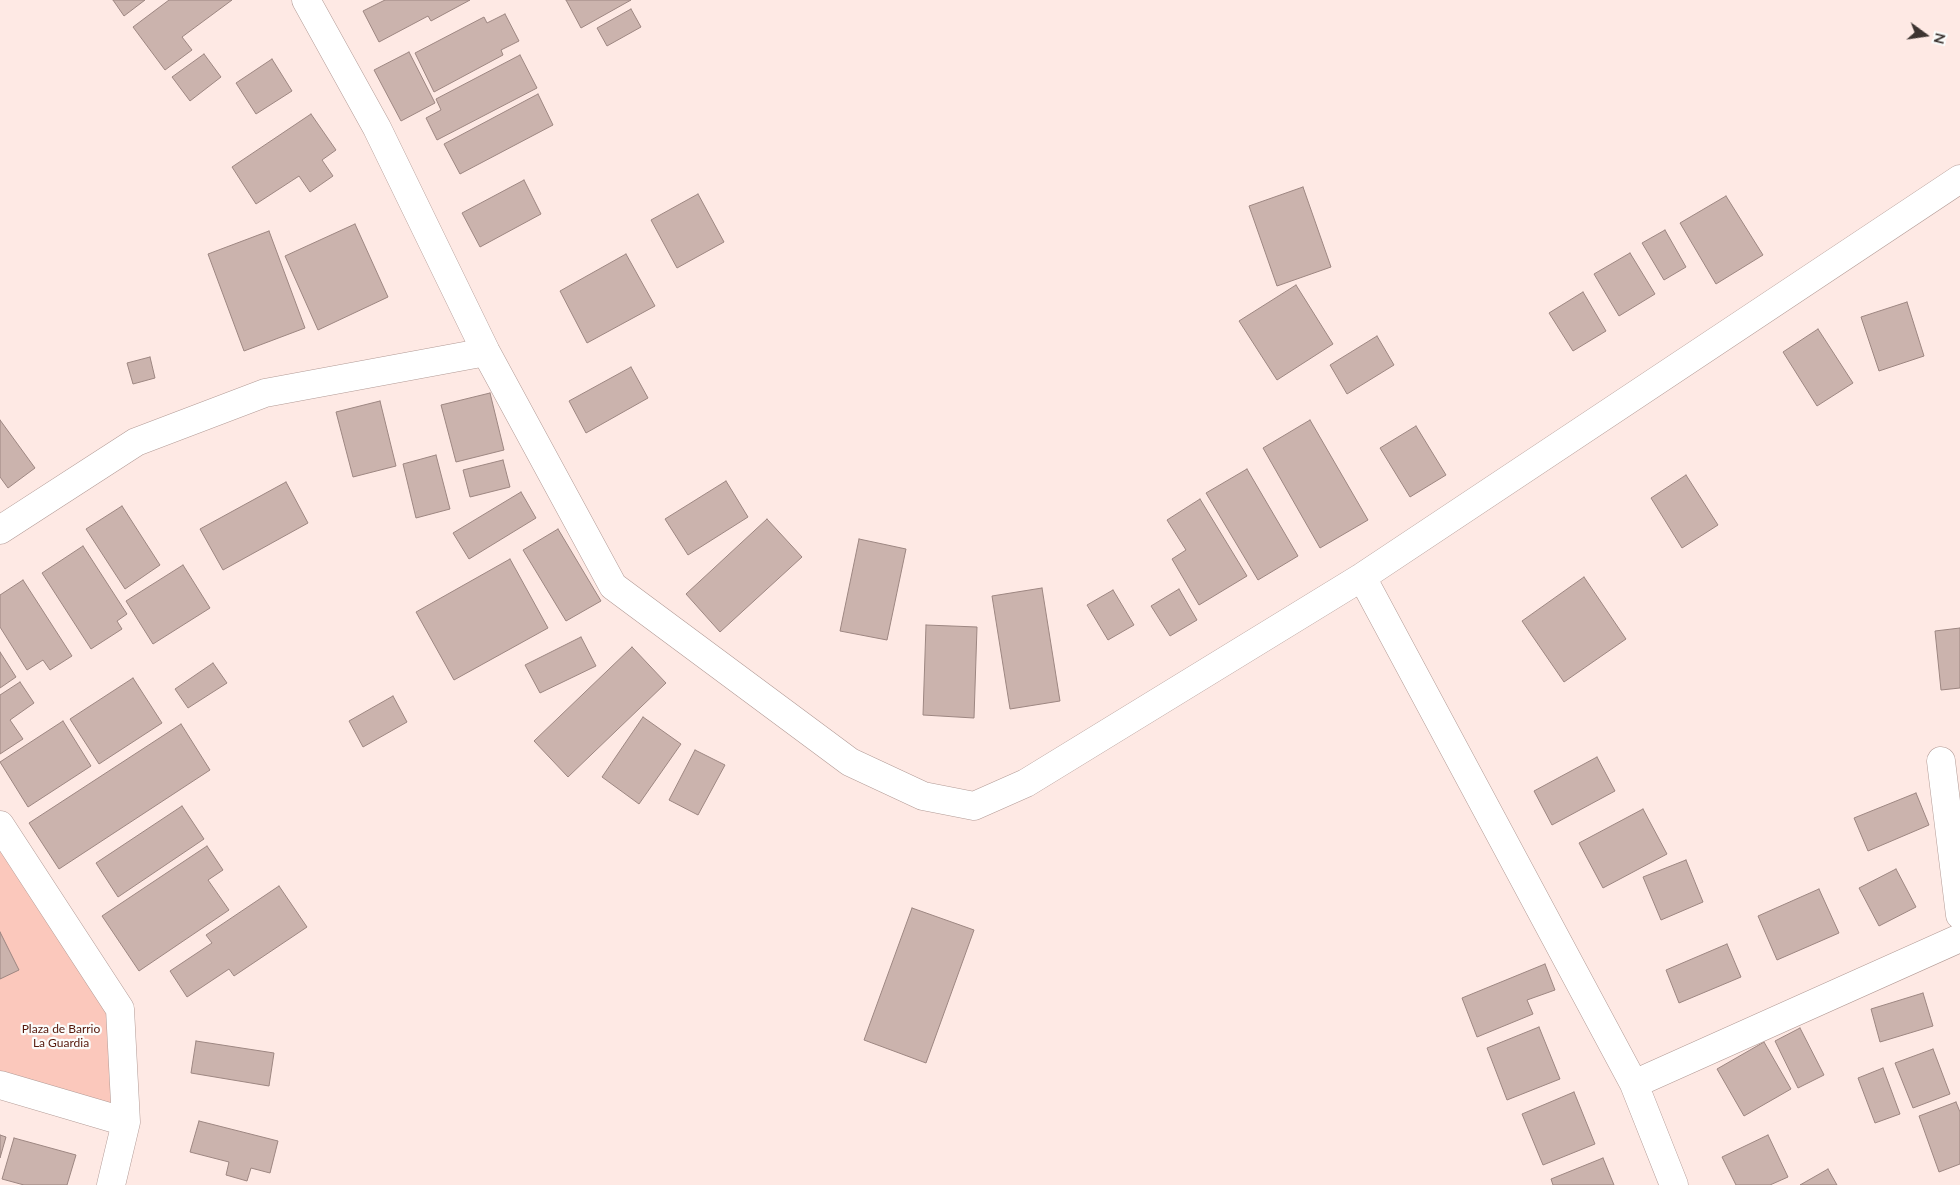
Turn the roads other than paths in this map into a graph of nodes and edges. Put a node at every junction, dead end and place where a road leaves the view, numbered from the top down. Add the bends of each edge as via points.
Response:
1 (306, 0) edge
2 (1960, 179) edge
3 (486, 352) junction
4 (0, 530) edge
5 (1362, 577) junction
6 (1941, 760) dead end
7 (0, 825) edge
8 (1960, 916) edge
9 (1960, 938) edge
10 (1634, 1084) junction
11 (0, 1085) edge
12 (126, 1122) junction
13 (112, 1185) edge
14 (1674, 1185) edge

1 - 3 street via 377,128
2 - 5 street
3 - 4 street via 264,392 136,442
3 - 5 street via 613,586 850,762 923,796 974,806 1026,783
5 - 10 street
6 - 8 street
7 - 12 street via 120,1009
9 - 10 street
10 - 14 street
11 - 12 street
12 - 13 street

